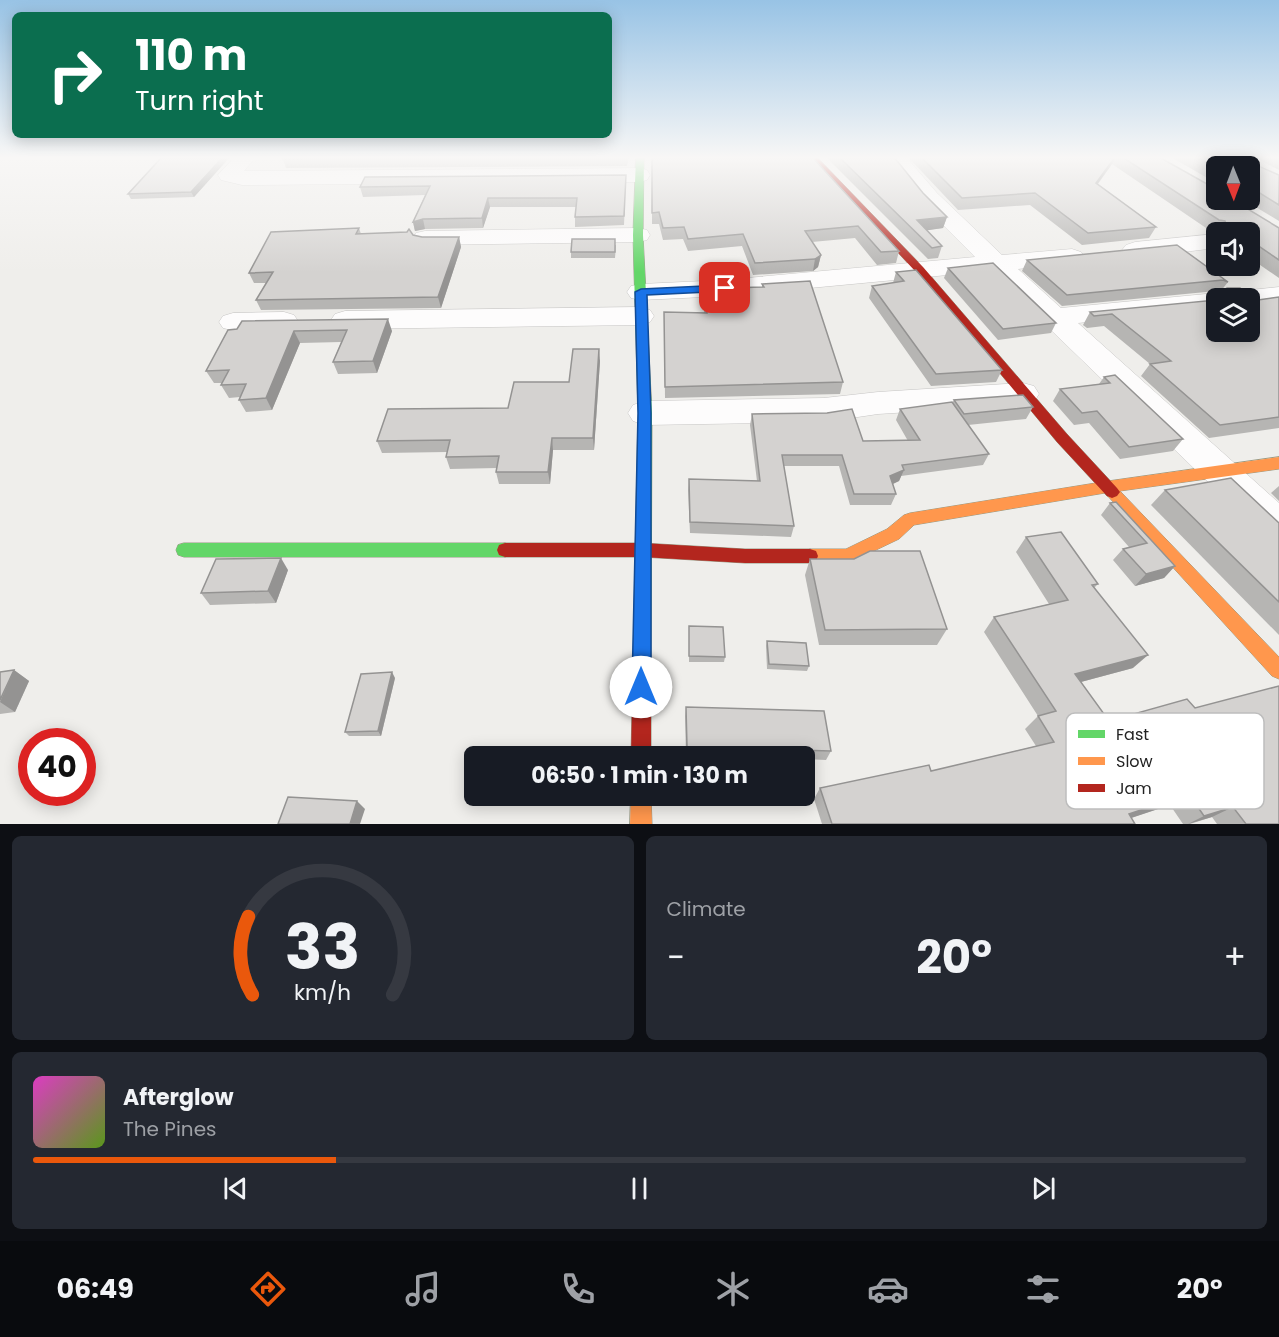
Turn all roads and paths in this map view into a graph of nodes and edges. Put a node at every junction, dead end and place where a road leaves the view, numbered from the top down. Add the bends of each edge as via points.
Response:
1 (639, 195) edge
2 (849, 195) edge
3 (927, 195) edge
4 (638, 235) junction
5 (425, 238) edge
6 (1206, 242) edge
7 (997, 264) junction
8 (919, 269) junction
9 (1279, 295) edge
10 (1260, 296) edge
11 (1206, 302) edge
12 (641, 304) junction
13 (1054, 317) junction
14 (233, 322) dead end
15 (1023, 394) junction
16 (645, 413) junction
17 (1279, 463) edge
18 (1223, 472) junction
19 (1108, 487) junction
20 (1279, 526) edge
21 (184, 550) dead end
22 (642, 550) junction
23 (1279, 670) edge
24 (641, 746) edge
25 (641, 806) edge
26 (641, 824) edge

1 - 4 street
2 - 8 street
3 - 7 street
4 - 5 street
4 - 12 street
6 - 7 street
7 - 8 street
7 - 13 street
8 - 12 street
8 - 15 street
9 - 10 street
11 - 13 street
12 - 14 street
12 - 16 street
13 - 18 street
15 - 16 street via 824,410
15 - 19 street
16 - 22 street
17 - 18 street
18 - 19 street
18 - 20 street
19 - 22 street via 910,519 893,534 847,556
19 - 23 street
21 - 22 street
22 - 24 street
25 - 26 street

